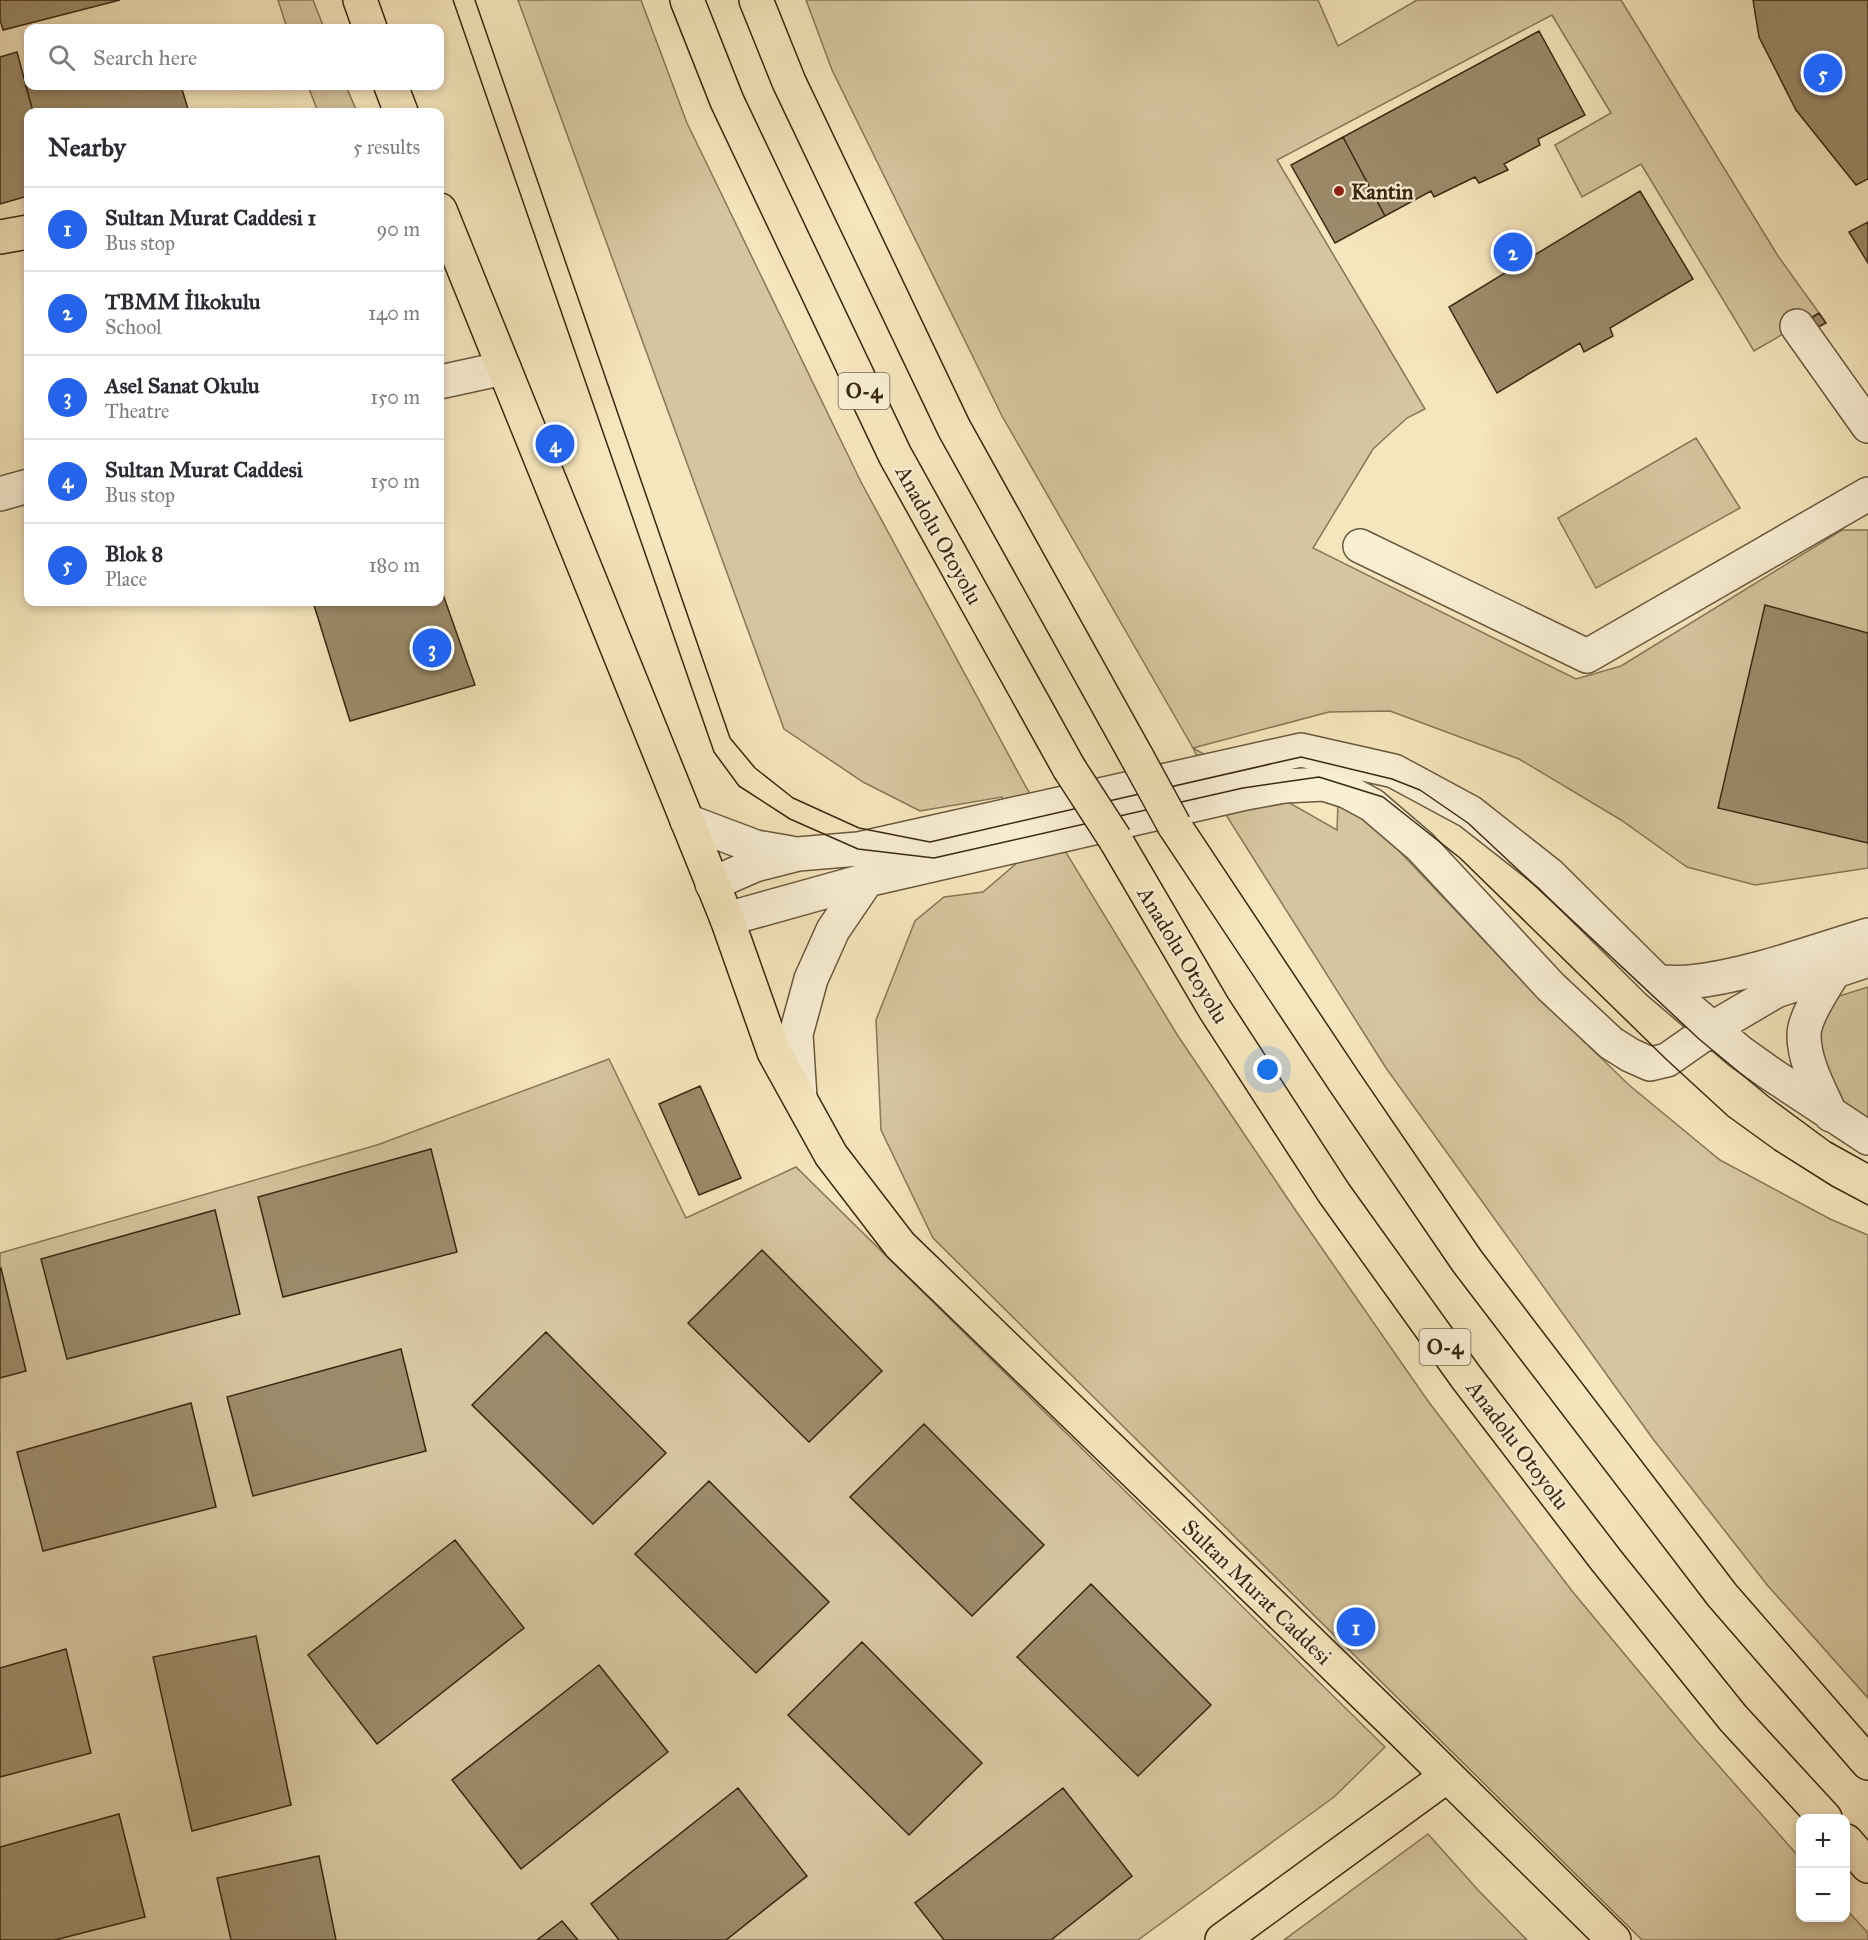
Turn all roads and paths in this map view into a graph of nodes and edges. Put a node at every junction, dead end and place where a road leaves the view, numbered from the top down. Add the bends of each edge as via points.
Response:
1 (360, 0) edge
2 (687, 0) edge
3 (756, 0) edge
4 (369, 24) edge
5 (393, 90) edge
6 (399, 108) edge
7 (444, 220) edge
8 (24, 233) edge
9 (0, 237) edge
10 (1797, 326) dead end
11 (504, 368) junction
12 (444, 381) edge
13 (1868, 426) edge
14 (24, 487) edge
15 (0, 494) edge
16 (1868, 494) edge
17 (1360, 546) dead end
18 (687, 821) junction
19 (798, 854) junction
20 (867, 880) junction
21 (712, 884) junction
22 (727, 919) junction
23 (1868, 935) edge
24 (1868, 960) edge
25 (1833, 972) junction
26 (1658, 982) junction
27 (1713, 1028) junction
28 (800, 1098) junction
29 (1832, 1114) junction
30 (1868, 1138) edge
31 (1868, 1763) edge
32 (1447, 1776) junction
33 (1820, 1814) edge
34 (1850, 1847) edge
35 (1868, 1866) edge
36 (1222, 1940) edge
37 (1614, 1940) edge

1 - 4 main road
2 - 33 main road, Anadolu Otoyolu / O-4, bridge via 727,101 895,455 1069,768 1214,1008 1334,1193 1466,1377 1733,1718
3 - 31 main road, bridge via 789,82 954,428 1174,825 1467,1261 1722,1595
5 - 6 main road
7 - 11 main road
8 - 9 main road
10 - 13 street
11 - 12 street
11 - 18 main road, Sultan Murat Caddesi
14 - 15 street
16 - 17 street via 1587,656
18 - 19 street via 756,847
18 - 21 main road, Sultan Murat Caddesi
19 - 21 street
19 - 26 street via 858,849 1301,750 1394,771 1470,812 1550,876
20 - 22 street
20 - 27 street via 1246,793 1324,784 1372,805 1421,847 1551,987 1611,1043 1630,1055 1650,1064 1667,1060
20 - 28 street via 833,930 811,979 796,1034
21 - 22 main road, Sultan Murat Caddesi
22 - 28 main road, Sultan Murat Caddesi via 774,1052
23 - 26 street via 1715,978
24 - 25 street
25 - 27 street via 1776,991
25 - 29 street via 1814,1004 1804,1034 1810,1066
26 - 27 street
27 - 29 street via 1748,1057
28 - 32 main road, Sultan Murat Caddesi via 831,1155 900,1245
29 - 30 street
32 - 36 main road
32 - 37 main road, Sultan Murat Caddesi
34 - 35 main road

